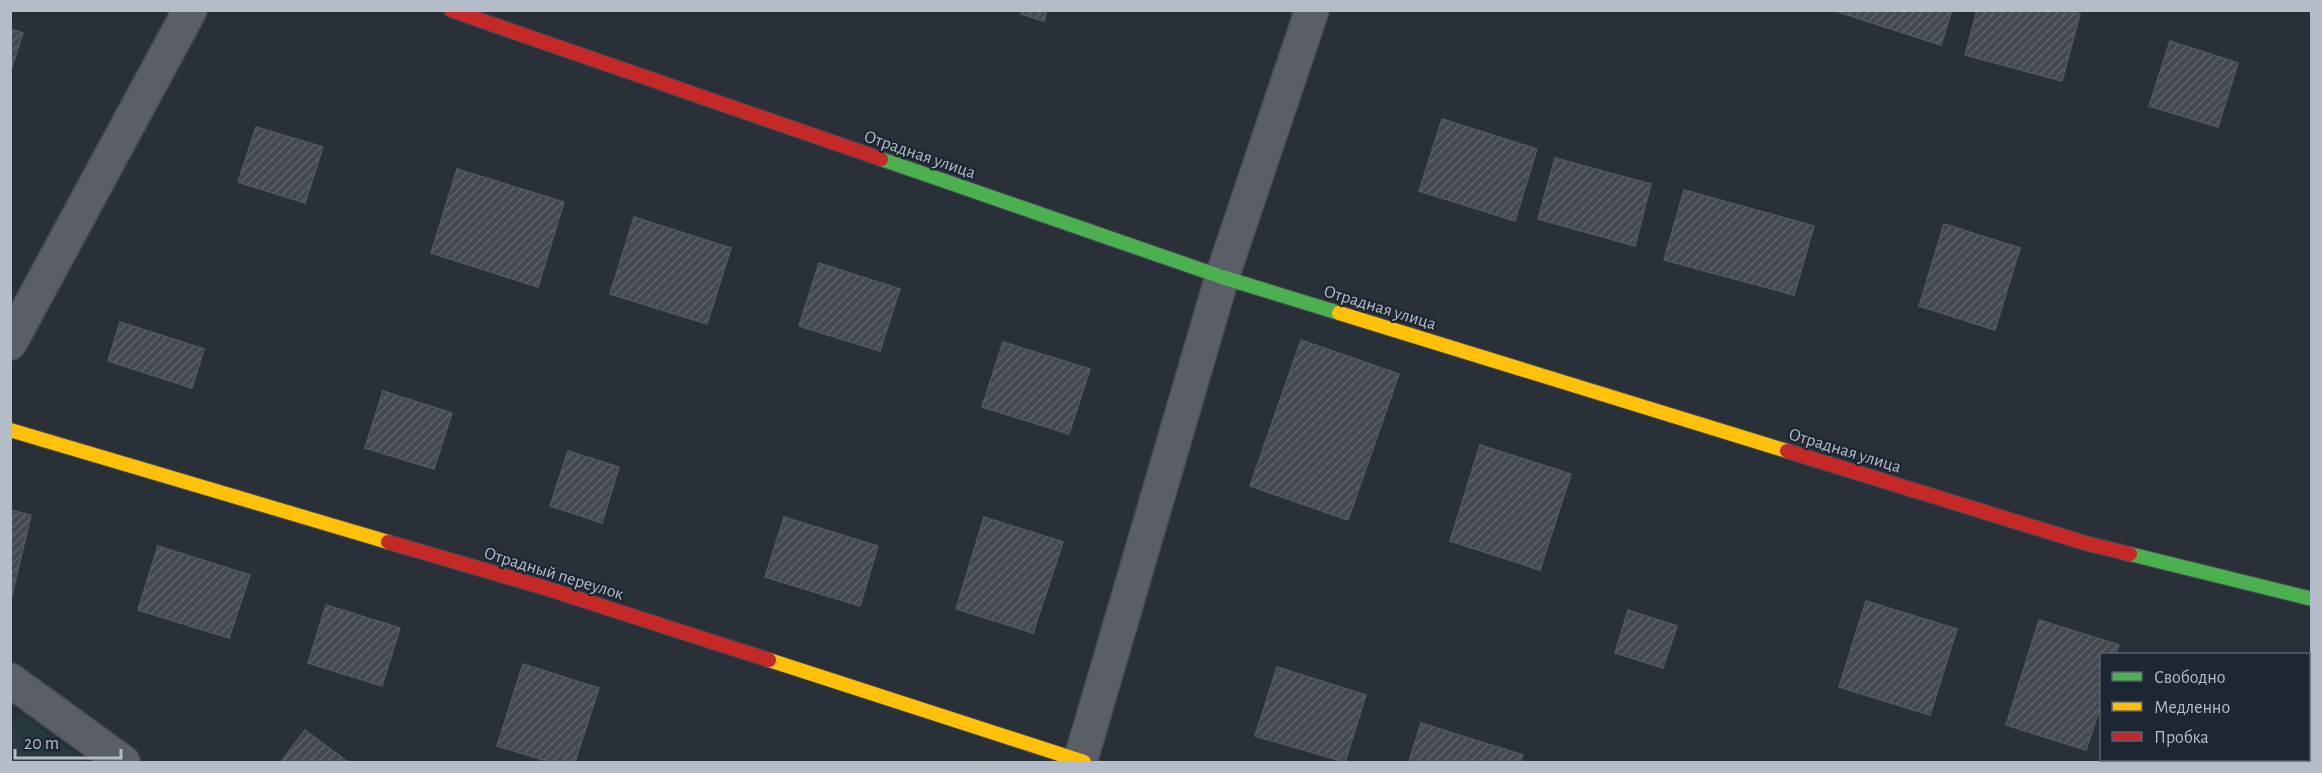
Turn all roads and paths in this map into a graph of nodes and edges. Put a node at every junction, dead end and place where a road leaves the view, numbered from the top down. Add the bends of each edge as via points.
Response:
1 (190, 10) edge
2 (451, 10) edge
3 (1311, 10) edge
4 (1222, 277) junction
5 (10, 343) edge
6 (10, 430) edge
7 (2312, 599) edge
8 (10, 680) edge
9 (123, 762) edge
10 (1082, 762) edge

1 - 5 street
2 - 4 street, Отрадная улица
3 - 4 street
4 - 7 street, Отрадная улица via 2085,543
4 - 10 street
6 - 10 street, Отрадный переулок via 542,587
8 - 9 street

